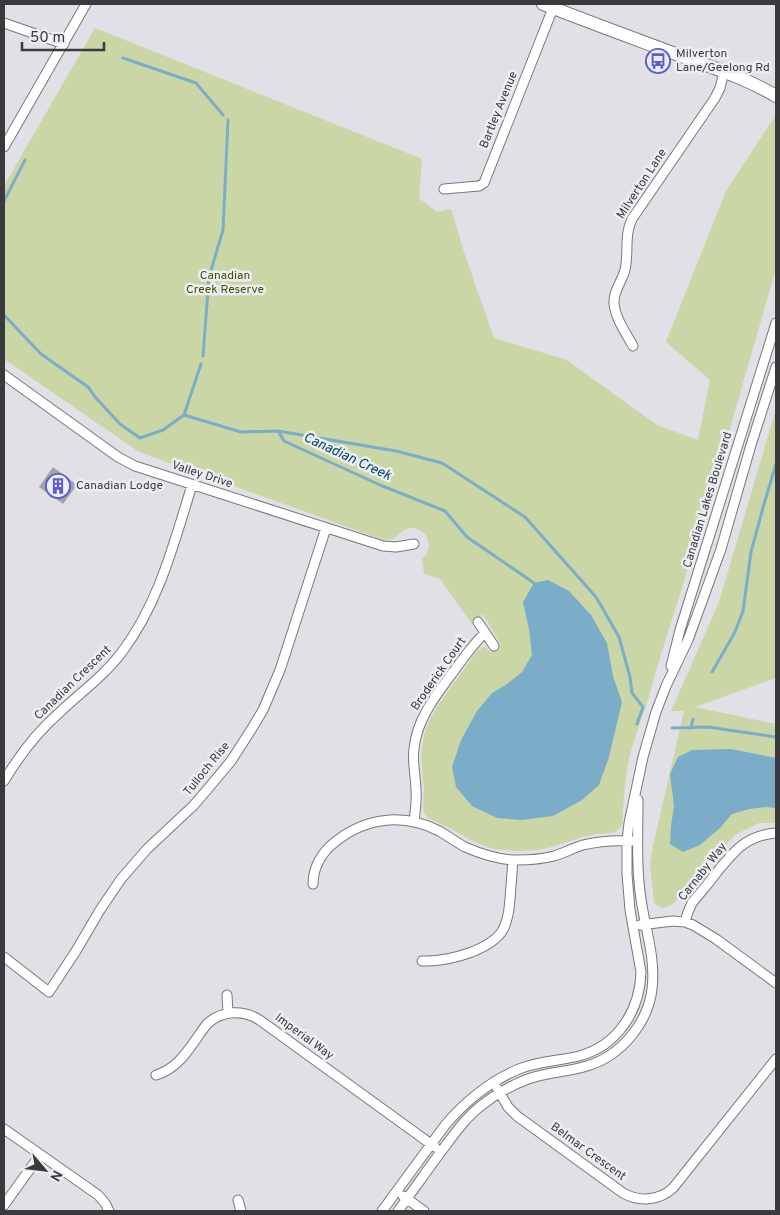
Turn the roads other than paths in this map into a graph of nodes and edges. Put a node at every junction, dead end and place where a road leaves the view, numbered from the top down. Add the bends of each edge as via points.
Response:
1 (86, 4) edge
2 (548, 6) edge
3 (4, 23) edge
4 (64, 44) junction
5 (724, 72) junction
6 (754, 83) junction
7 (776, 89) edge
8 (776, 96) edge
9 (4, 147) edge
10 (444, 189) dead end
11 (776, 323) edge
12 (633, 346) dead end
13 (776, 367) edge
14 (4, 376) edge
15 (192, 485) junction
16 (326, 528) junction
17 (414, 544) dead end
18 (478, 622) dead end
19 (485, 633) junction
20 (494, 646) dead end
21 (666, 686) junction
22 (4, 781) edge
23 (638, 785) junction
24 (414, 822) junction
25 (776, 833) edge
26 (627, 840) junction
27 (638, 841) junction
28 (513, 860) junction
29 (313, 884) dead end
30 (685, 922) junction
31 (645, 924) junction
32 (632, 926) junction
33 (4, 957) edge
34 (422, 961) dead end
35 (776, 983) edge
36 (227, 995) dead end
37 (228, 1013) junction
38 (776, 1059) edge
39 (156, 1075) dead end
40 (494, 1082) junction
41 (499, 1093) junction
42 (4, 1129) edge
43 (431, 1144) junction
44 (441, 1151) junction
45 (40, 1155) junction
46 (397, 1191) junction
47 (407, 1199) junction
48 (238, 1200) dead end
49 (4, 1205) edge
50 (110, 1211) edge
51 (241, 1211) edge
52 (382, 1211) edge
53 (398, 1211) edge
54 (424, 1211) edge

1 - 4 street
2 - 5 main road
2 - 10 street, Bartley Avenue via 484,183
3 - 4 street
4 - 9 street
5 - 6 main road
5 - 12 street, Milverton Lane via 715,98 628,227 625,266 614,304
6 - 7 main road
6 - 8 main road
11 - 21 street, Canadian Lakes Boulevard via 680,630
13 - 21 street, Canadian Lakes Boulevard via 721,549 688,640
14 - 15 street, Valley Drive via 124,460
15 - 16 street, Valley Drive
15 - 22 street, Canadian Crescent via 159,587 134,634 102,675 34,739
16 - 17 street, Valley Drive via 390,547
16 - 33 street, Tulloch Rise via 280,670 263,710 231,761 203,795 121,879 49,992
18 - 19 street
19 - 20 street
19 - 24 street, Broderick Court via 432,702 418,728 413,754
21 - 23 street, Canadian Lakes Boulevard via 650,731
23 - 26 street, Canadian Lakes Boulevard
23 - 27 street, Canadian Lakes Boulevard
24 - 28 street via 438,830 476,852
24 - 29 street via 379,821 348,833 322,856 314,872
25 - 30 street, Carnaby Way via 752,839 734,851 691,905
26 - 27 street
26 - 28 street via 593,843 548,857
26 - 32 street, Canadian Lakes Boulevard via 627,891
27 - 31 street, Canadian Lakes Boulevard
28 - 34 street via 509,914 499,936 459,957
30 - 31 street
30 - 35 street via 711,935
31 - 32 street
31 - 41 street, Canadian Lakes Boulevard via 652,958 653,987 643,1018 634,1032 620,1048 596,1063 528,1078
32 - 40 street, Canadian Lakes Boulevard via 640,959 640,985 634,1008 620,1031 587,1054 543,1062
36 - 37 street
37 - 39 street via 210,1021 175,1066
37 - 43 street, Imperial Way via 257,1018
38 - 41 street, Belmar Crescent via 672,1188 655,1198 631,1197 617,1189 518,1116
40 - 41 street, Belmar Crescent
40 - 43 street, Canadian Lakes Boulevard via 466,1102
41 - 44 street, Canadian Lakes Boulevard via 473,1112
42 - 45 street
43 - 44 street, Imperial Way
43 - 46 street, Canadian Lakes Boulevard
44 - 47 street, Canadian Lakes Boulevard
45 - 49 street
45 - 50 street via 98,1196
46 - 47 street
46 - 52 street, Canadian Lakes Boulevard
47 - 53 street, Canadian Lakes Boulevard
47 - 54 street
48 - 51 street

